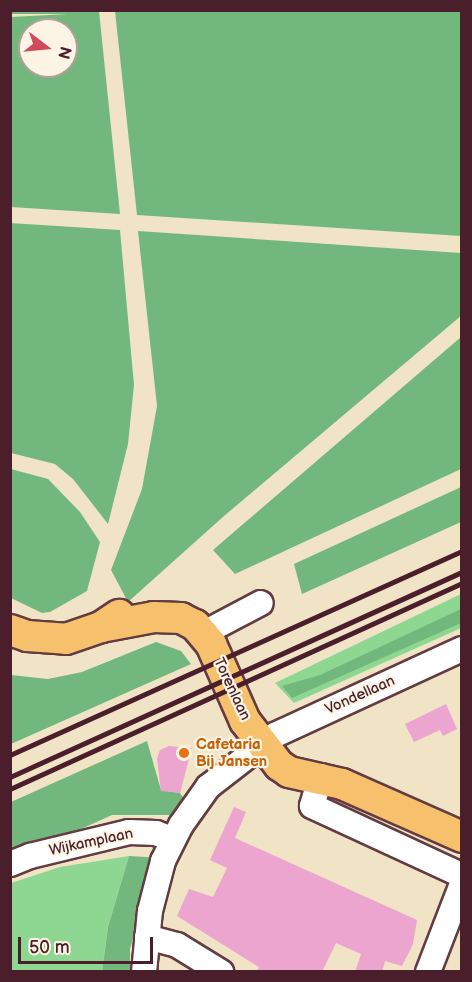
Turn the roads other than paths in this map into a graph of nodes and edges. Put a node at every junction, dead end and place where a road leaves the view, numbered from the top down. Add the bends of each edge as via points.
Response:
1 (261, 603) dead end
2 (211, 629) junction
3 (10, 630) edge
4 (462, 649) edge
5 (268, 740) junction
6 (321, 776) junction
7 (462, 837) edge
8 (173, 840) junction
9 (10, 864) edge
10 (458, 878) edge
11 (147, 937) junction
12 (144, 972) edge
13 (220, 972) edge
14 (428, 972) edge

1 - 2 street
2 - 3 main road via 170,617 101,627 66,639 27,636
2 - 5 main road, Torenlaan
4 - 5 street, Vondellaan
5 - 6 main road, Torenlaan via 290,772
5 - 8 street via 208,787
6 - 7 main road, Torenlaan
6 - 10 street via 312,806
8 - 9 street, Wijkamplaan via 156,833 129,832
8 - 11 street via 157,883
10 - 14 street
11 - 12 street
11 - 13 street via 177,945

